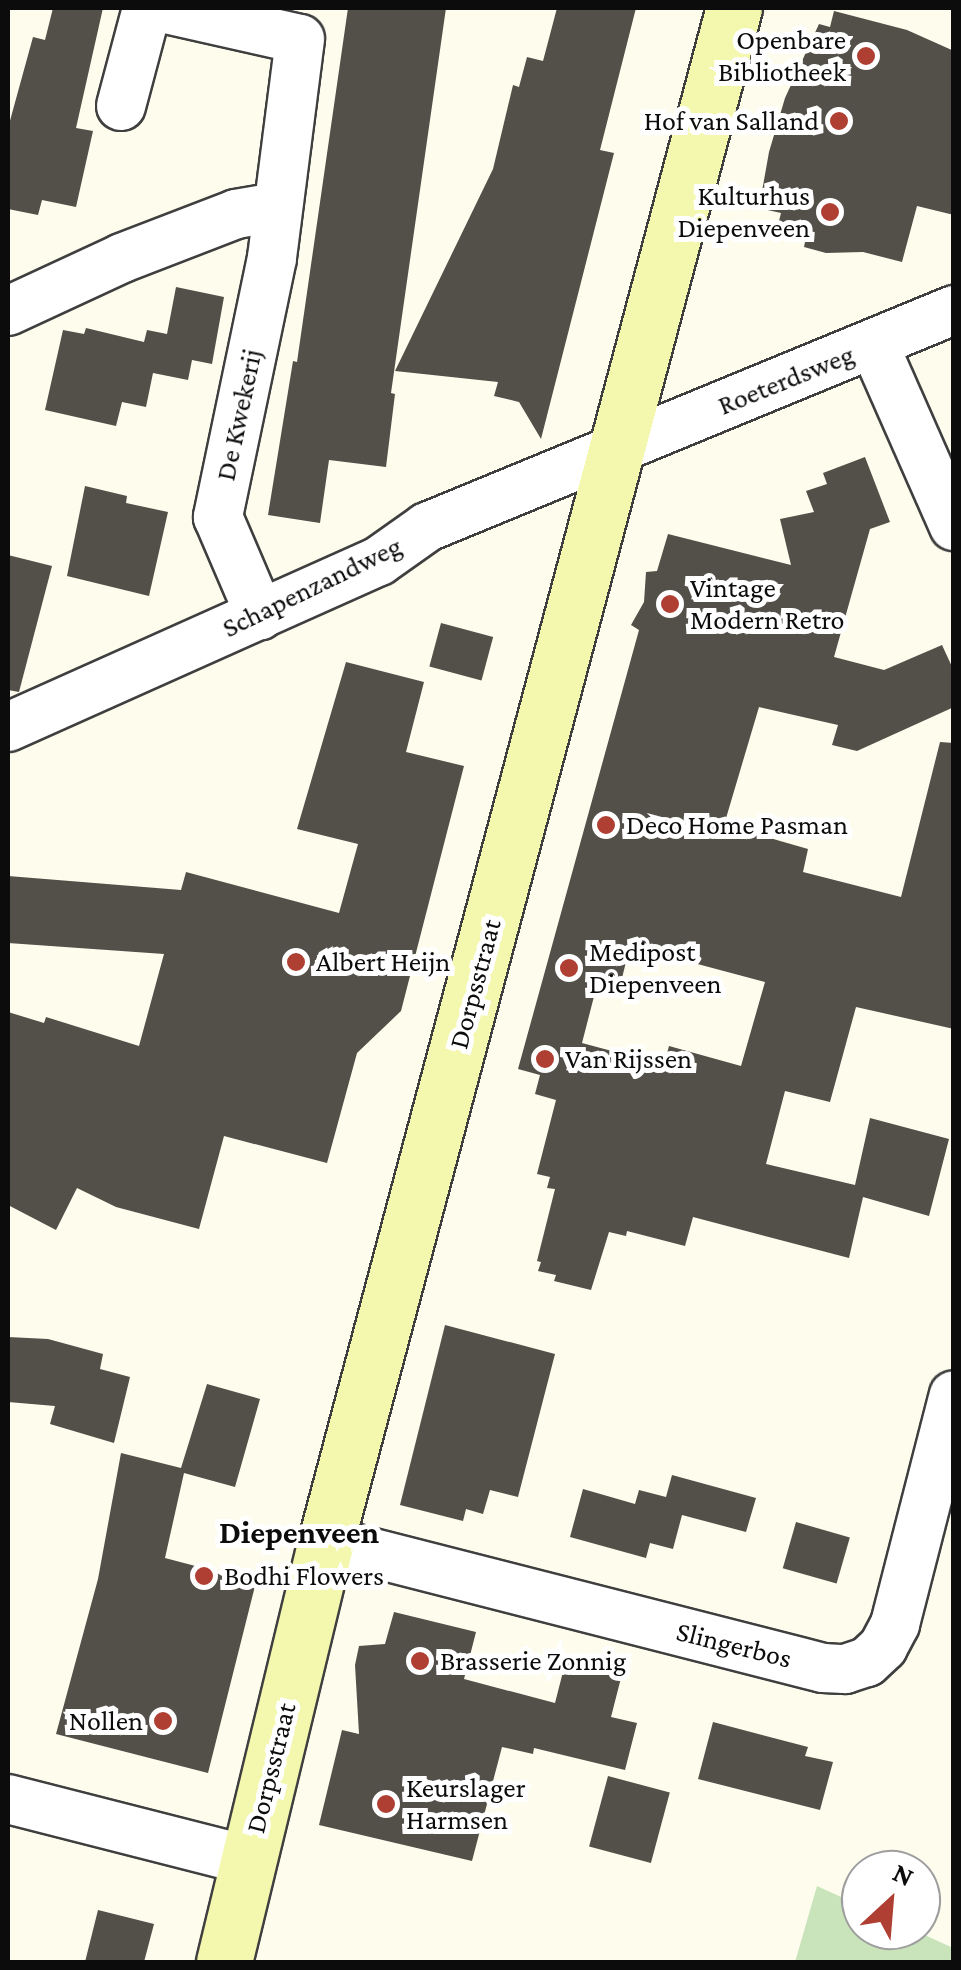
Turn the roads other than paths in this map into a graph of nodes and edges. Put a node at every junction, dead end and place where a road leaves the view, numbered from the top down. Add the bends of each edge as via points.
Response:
1 (148, 8) edge
2 (162, 8) edge
3 (734, 8) edge
4 (303, 23) edge
5 (121, 106) dead end
6 (275, 207) junction
7 (954, 310) edge
8 (8, 311) edge
9 (874, 345) junction
10 (617, 449) junction
11 (954, 526) edge
12 (260, 615) junction
13 (8, 727) edge
14 (954, 1395) edge
15 (326, 1541) junction
16 (8, 1799) edge
17 (248, 1860) junction
18 (224, 1962) edge

1 - 5 street
2 - 4 street, De Kwekerij
3 - 10 street, Dorpsstraat
4 - 6 street, De Kwekerij
6 - 8 street via 236,214 122,258
6 - 12 street, De Kwekerij via 272,258 218,517
7 - 9 street, Roeterdsweg
9 - 10 street, Roeterdsweg
9 - 11 street
10 - 12 street, Schapenzandweg via 428,527 379,561
10 - 15 street, Dorpsstraat
12 - 13 street, Schapenzandweg
14 - 15 street, Slingerbos via 895,1624 867,1662 845,1669
15 - 17 street, Dorpsstraat
16 - 17 street
17 - 18 street, Dorpsstraat

